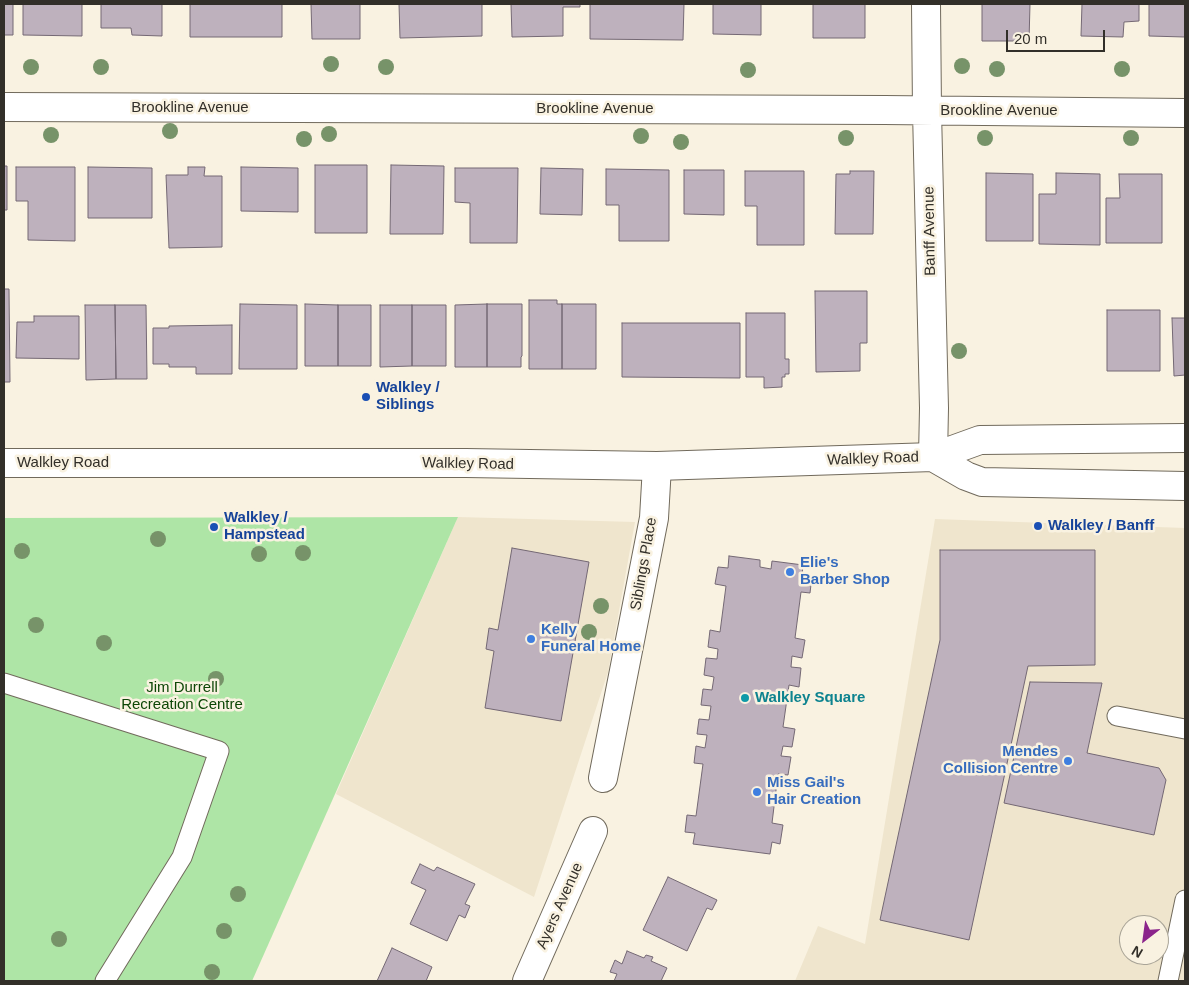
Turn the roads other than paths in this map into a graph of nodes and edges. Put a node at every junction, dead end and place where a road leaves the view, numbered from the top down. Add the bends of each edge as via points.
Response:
1 (926, 4) edge
2 (4, 107) edge
3 (927, 111) junction
4 (1185, 114) edge
5 (1185, 438) edge
6 (933, 457) junction
7 (4, 463) edge
8 (657, 466) junction
9 (1185, 486) edge
10 (4, 683) edge
11 (1117, 716) dead end
12 (1185, 729) edge
13 (603, 778) dead end
14 (593, 831) dead end
15 (1185, 900) edge
16 (105, 981) edge
17 (527, 981) edge
18 (1168, 981) edge

1 - 3 street, Banff Avenue
2 - 3 street, Brookline Avenue
3 - 4 street, Brookline Avenue
3 - 6 street, Banff Avenue
5 - 6 street, Walkley Road via 980,440
6 - 8 street, Walkley Road
6 - 9 street, Walkley Road via 982,482
7 - 8 street, Walkley Road
8 - 13 street, Siblings Place via 654,518
10 - 16 lane via 218,751 182,857
11 - 12 lane
14 - 17 street, Ayers Avenue
15 - 18 lane

